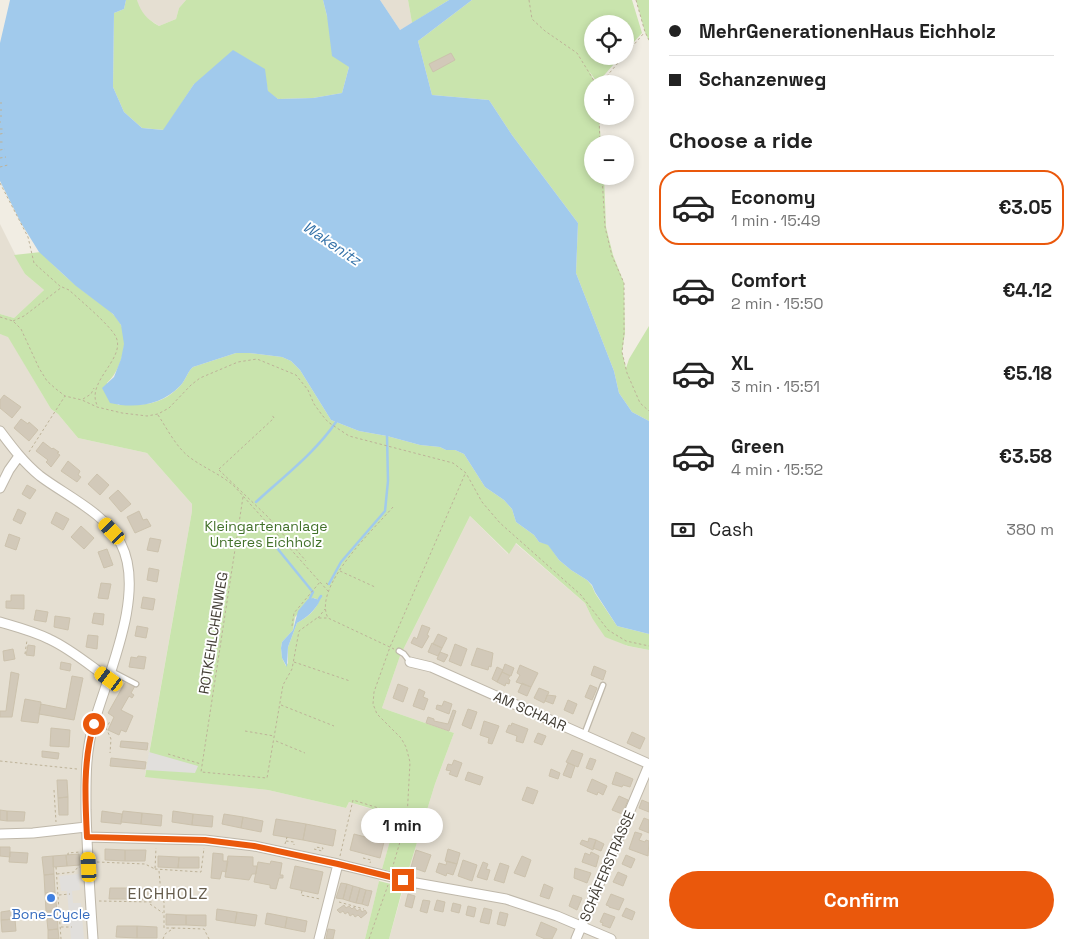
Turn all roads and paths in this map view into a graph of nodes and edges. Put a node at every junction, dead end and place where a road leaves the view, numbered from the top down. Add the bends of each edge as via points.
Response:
1 (529, 0) edge
2 (636, 0) edge
3 (645, 32) junction
4 (649, 40) edge
5 (634, 44) edge
6 (616, 65) edge
7 (590, 75) edge
8 (607, 75) edge
9 (0, 129) edge
10 (4, 129) dead end
11 (5, 133) dead end
12 (0, 134) edge
13 (0, 142) edge
14 (4, 142) dead end
15 (5, 149) dead end
16 (0, 150) edge
17 (6, 157) dead end
18 (0, 158) edge
19 (8, 165) dead end
20 (0, 167) edge
21 (0, 183) edge
22 (603, 185) edge
23 (62, 287) junction
24 (0, 317) edge
25 (13, 321) junction
26 (96, 386) junction
27 (65, 396) junction
28 (82, 400) junction
29 (97, 407) junction
30 (649, 411) edge
31 (158, 414) junction
32 (272, 414) dead end
33 (0, 431) edge
34 (20, 458) junction
35 (219, 470) junction
36 (217, 473) junction
37 (466, 473) junction
38 (0, 488) edge
39 (243, 497) junction
40 (393, 507) dead end
41 (286, 538) junction
42 (284, 540) junction
43 (306, 561) dead end
44 (339, 570) junction
45 (321, 582) junction
46 (326, 583) dead end
47 (330, 586) junction
48 (375, 587) dead end
49 (328, 591) junction
50 (325, 609) junction
51 (317, 618) junction
52 (328, 618) junction
53 (0, 622) edge
54 (292, 626) dead end
55 (28, 637) dead end
56 (649, 646) edge
57 (390, 647) junction
58 (399, 651) dead end
59 (25, 654) dead end
60 (293, 662) junction
61 (410, 662) joint
62 (110, 675) junction
63 (350, 681) dead end
64 (136, 684) dead end
65 (603, 685) dead end
66 (280, 705) junction
67 (110, 721) dead end
68 (334, 726) dead end
69 (106, 728) junction
70 (92, 729) junction
71 (245, 731) dead end
72 (584, 735) junction
73 (275, 736) junction
74 (274, 740) junction
75 (110, 753) dead end
76 (305, 753) dead end
77 (168, 754) dead end
78 (0, 761) edge
79 (202, 764) junction
80 (649, 765) edge
81 (86, 770) junction
82 (647, 777) edge
83 (54, 790) dead end
84 (407, 818) junction
85 (86, 827) junction
86 (56, 830) junction
87 (0, 834) edge
88 (87, 837) junction
89 (287, 837) dead end
90 (156, 839) junction
91 (205, 840) junction
92 (286, 841) junction
93 (316, 842) dead end
94 (285, 844) dead end
95 (294, 846) dead end
96 (315, 847) dead end
97 (88, 852) junction
98 (365, 854) dead end
99 (68, 855) dead end
100 (363, 858) junction
101 (362, 861) dead end
102 (370, 863) dead end
103 (338, 864) junction
104 (93, 865) junction
105 (56, 867) dead end
106 (155, 869) junction
107 (159, 870) junction
108 (57, 874) junction
109 (390, 877) junction
110 (302, 891) dead end
111 (70, 894) dead end
112 (58, 895) junction
113 (328, 900) junction
114 (98, 901) dead end
115 (148, 902) junction
116 (152, 902) dead end
117 (364, 908) dead end
118 (164, 913) junction
119 (581, 926) junction
120 (61, 927) junction
121 (72, 927) dead end
122 (174, 928) junction
123 (62, 939) edge
124 (93, 939) edge
125 (163, 939) edge
126 (209, 939) edge
127 (319, 939) edge
128 (369, 939) edge
129 (576, 939) edge
130 (611, 939) edge

1 - 7 path via 532,19 577,53
2 - 3 path
3 - 4 path
3 - 5 path
6 - 8 path
9 - 10 path
11 - 12 path
13 - 14 path
15 - 16 path
17 - 18 path
19 - 20 path
21 - 23 path via 28,237 34,263
22 - 30 path via 612,256 624,284 622,352 640,403
23 - 25 path
23 - 26 path via 112,330 117,340 112,362
24 - 25 path
25 - 27 path via 21,329 47,381
26 - 28 path
26 - 29 path
27 - 28 path
27 - 34 path via 28,453
28 - 29 path
29 - 31 path via 147,416
31 - 36 path via 186,454
31 - 37 path via 169,408 200,378 238,362 257,359 296,375 322,415 348,436 453,463
32 - 35 path via 273,420
33 - 34 street
34 - 38 street via 8,470
34 - 62 street via 103,521 126,554 128,598
35 - 36 path
35 - 41 path
36 - 39 path
37 - 56 path via 482,502 500,523 581,595 608,630 626,641
37 - 57 path
39 - 42 path
39 - 79 path, ROTKEHLCHENWEG
40 - 44 path
41 - 42 path
41 - 43 path
42 - 45 path
44 - 47 path
44 - 48 path
45 - 49 path
45 - 54 path via 294,613
46 - 47 path
47 - 49 path
49 - 50 path
50 - 51 path
50 - 52 path
51 - 52 path
51 - 60 path via 299,631
52 - 57 path
53 - 62 street via 50,639
55 - 59 path
57 - 84 path via 373,704 377,714 401,738 409,756
58 - 61 lane
60 - 63 path
60 - 66 path via 284,681
61 - 72 street, AM SCHAAR via 430,667
62 - 64 lane
62 - 70 street
65 - 72 lane
66 - 68 path
66 - 73 path
67 - 69 path
69 - 70 path
69 - 75 path via 111,739
70 - 81 street
71 - 73 path
72 - 80 street, AM SCHAAR
73 - 74 path
74 - 76 path
74 - 79 path, ROTKEHLCHENWEG via 267,778 201,772
77 - 79 path
78 - 81 path
80 - 82 street, SCHÄFERSTRASSE
81 - 85 street
82 - 119 street, SCHÄFERSTRASSE
83 - 86 path
84 - 103 path via 353,800
84 - 109 path
85 - 86 street
85 - 88 street
86 - 87 street
88 - 90 street
88 - 97 street
89 - 92 path
90 - 91 street
90 - 106 path
91 - 103 street via 254,846
91 - 107 path via 201,872
92 - 94 path
92 - 95 path via 294,842
93 - 96 path
97 - 99 path
97 - 104 street
98 - 100 path
100 - 101 path
100 - 102 path via 371,860
103 - 109 street
103 - 113 street
104 - 106 path via 145,864
104 - 108 path
104 - 124 street
105 - 108 path
106 - 107 path
107 - 118 path
108 - 112 path
109 - 119 street via 506,899
109 - 128 path
110 - 113 path via 301,895
111 - 112 path
112 - 120 path
113 - 117 path
113 - 127 street
114 - 115 path
115 - 116 path
115 - 118 path
118 - 122 path via 164,928
119 - 129 street, SCHÄFERSTRASSE
119 - 130 street
120 - 121 path
120 - 123 path
122 - 125 path
122 - 126 path via 204,929

